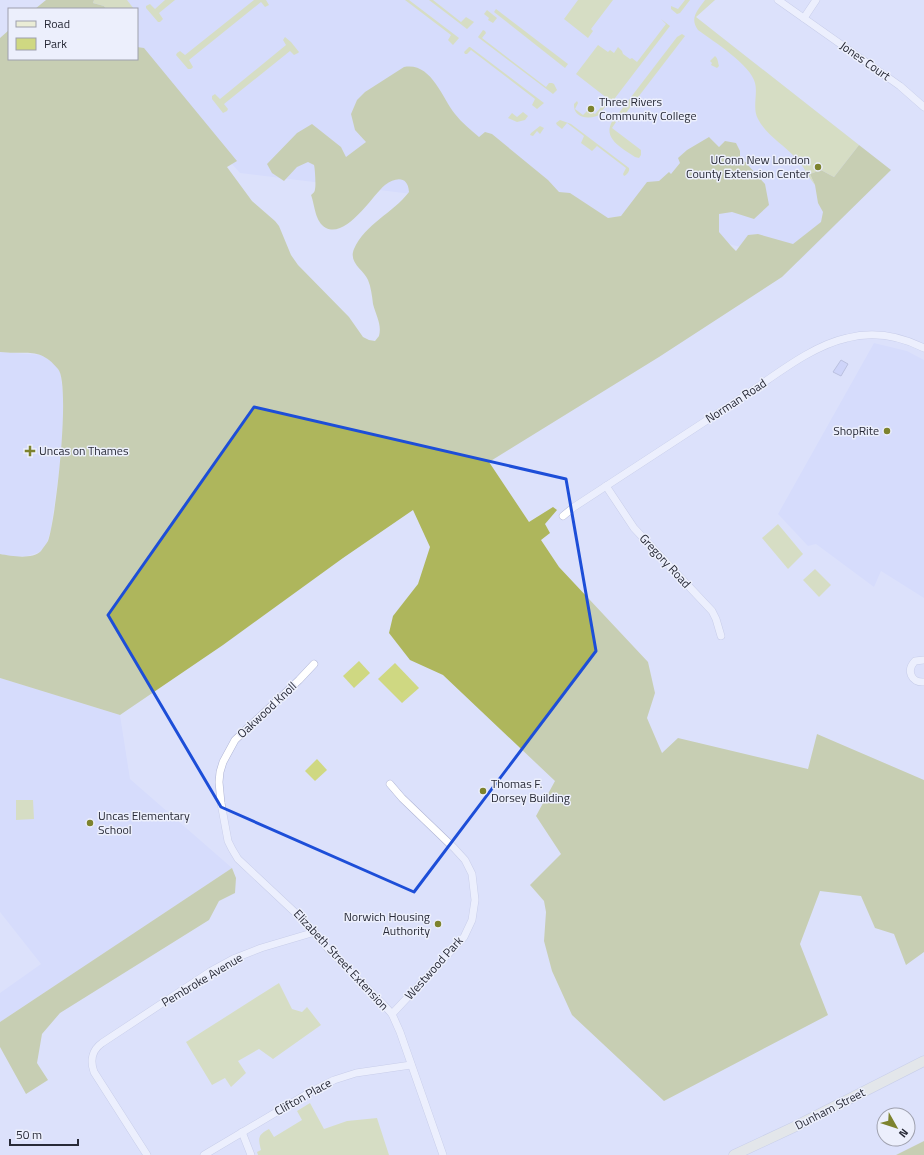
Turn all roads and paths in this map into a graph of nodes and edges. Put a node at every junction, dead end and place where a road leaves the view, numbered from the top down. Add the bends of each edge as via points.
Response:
1 (778, 0) edge
2 (816, 0) edge
3 (804, 18) junction
4 (924, 107) edge
5 (924, 348) edge
6 (606, 486) junction
7 (563, 516) dead end
8 (721, 636) dead end
9 (924, 660) edge
10 (314, 664) dead end
11 (924, 682) edge
12 (390, 784) dead end
13 (234, 853) joint
14 (315, 932) junction
15 (392, 1014) junction
16 (924, 1061) edge
17 (411, 1065) junction
18 (242, 1132) junction
19 (147, 1155) edge
20 (204, 1155) edge
21 (251, 1155) edge
22 (442, 1155) edge
23 (734, 1155) edge

1 - 3 street, Jones Court
2 - 3 street
3 - 4 street, Jones Court via 900,86
5 - 6 street, Norman Road via 898,338 871,334 847,338 825,346
6 - 7 street, Norman Road
6 - 8 street, Gregory Road via 631,525 712,611
9 - 11 street via 915,661 910,674 915,681
10 - 13 street, Oakwood Knoll via 235,740 224,762 220,772 220,795 227,836
12 - 15 street, Westwood Park via 465,860 472,874 475,900 472,920 464,937
13 - 14 street, Elizabeth Street Extension
14 - 15 street, Elizabeth Street Extension via 331,952
14 - 19 street, Pembroke Avenue via 233,959 211,971 95,1050 92,1065 94,1072
15 - 17 street, Elizabeth Street Extension
16 - 23 street, Dunham Street via 794,1128
17 - 18 street, Clifton Place via 356,1073 334,1080
17 - 22 street, Elizabeth Street Extension
18 - 20 street, Clifton Place
18 - 21 street

